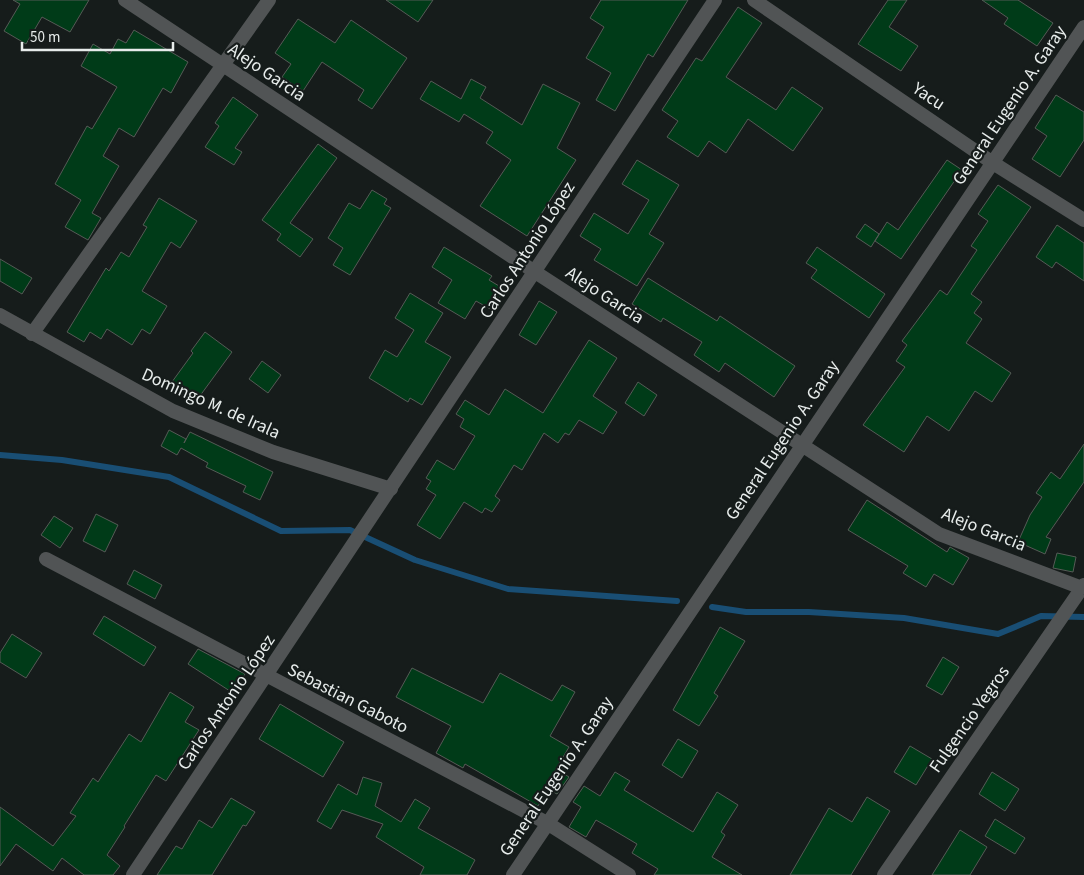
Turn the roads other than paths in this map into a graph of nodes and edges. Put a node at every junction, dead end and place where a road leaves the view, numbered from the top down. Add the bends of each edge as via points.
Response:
1 (125, 0) edge
2 (269, 0) edge
3 (715, 0) edge
4 (754, 0) edge
5 (1084, 27) edge
6 (222, 64) junction
7 (993, 162) junction
8 (1084, 220) edge
9 (535, 272) junction
10 (0, 315) edge
11 (32, 334) junction
12 (801, 445) junction
13 (391, 489) junction
14 (46, 559) dead end
15 (1083, 586) edge
16 (266, 676) junction
17 (547, 822) junction
18 (133, 875) edge
19 (513, 875) edge
20 (629, 875) edge
21 (884, 875) edge

1 - 6 street, Alejo Garcia
2 - 6 street
3 - 9 street, Carlos Antonio López
4 - 7 street, Yacu
5 - 7 street, General Eugenio A. Garay
6 - 9 street, Alejo Garcia
6 - 11 street
7 - 8 street, Yacu
7 - 12 street, General Eugenio A. Garay
9 - 12 street, Alejo Garcia
9 - 13 street, Carlos Antonio López
10 - 11 street, Domingo M. de Irala
11 - 13 street, Domingo M. de Irala via 173,411 273,452
12 - 15 street, Alejo Garcia via 939,534
12 - 17 street, General Eugenio A. Garay
13 - 16 street, Carlos Antonio López
14 - 16 street, Sebastian Gaboto
15 - 21 street, Fulgencio Yegros
16 - 17 street, Sebastian Gaboto
16 - 18 street, Carlos Antonio López
17 - 19 street, General Eugenio A. Garay
17 - 20 street, Sebastian Gaboto

